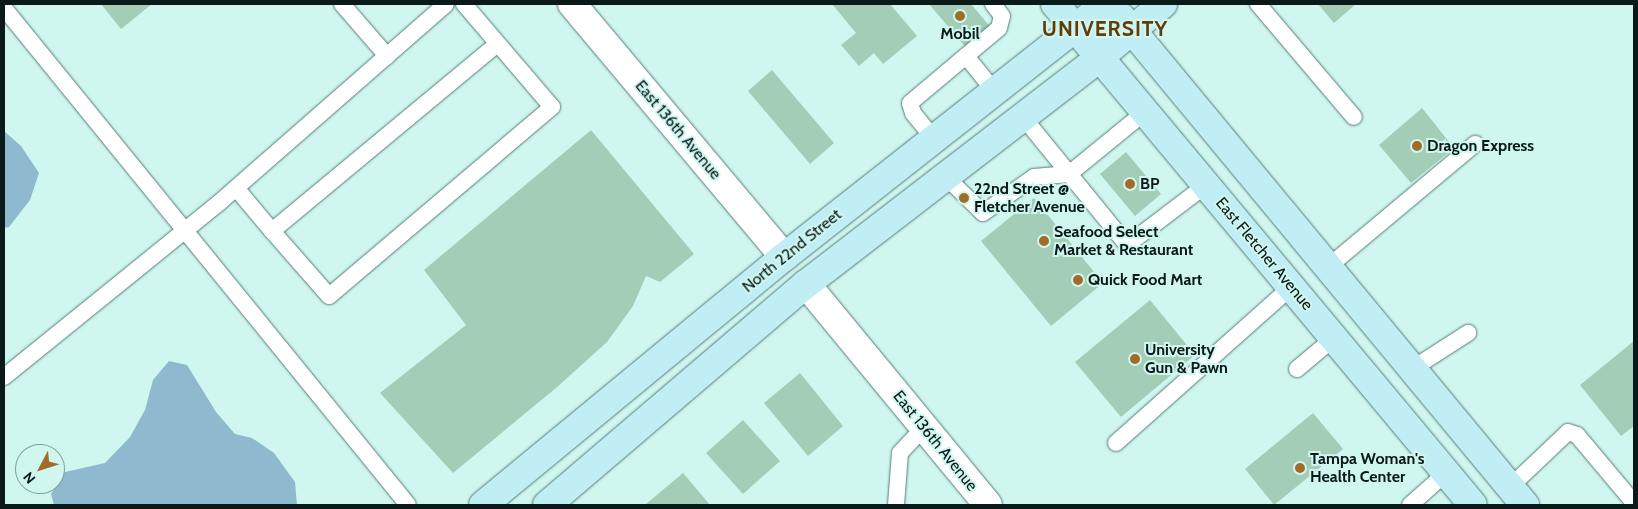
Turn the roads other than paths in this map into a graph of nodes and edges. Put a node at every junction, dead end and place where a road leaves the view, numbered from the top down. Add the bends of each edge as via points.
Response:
1 (342, 4) edge
2 (446, 4) edge
3 (464, 4) edge
4 (572, 4) edge
5 (992, 4) edge
6 (1054, 4) edge
7 (1106, 4) edge
8 (1111, 4) edge
9 (1163, 4) edge
10 (1258, 4) edge
11 (4, 8) edge
12 (1075, 29) junction
13 (1132, 30) junction
14 (496, 45) junction
15 (387, 56) junction
16 (966, 56) junction
17 (1099, 58) junction
18 (995, 92) junction
19 (1145, 112) junction
20 (1023, 117) junction
21 (1354, 117) dead end
22 (934, 139) junction
23 (1475, 144) dead end
24 (1069, 174) junction
25 (945, 176) junction
26 (1206, 184) junction
27 (236, 188) junction
28 (186, 230) junction
29 (272, 231) junction
30 (784, 257) junction
31 (1328, 267) junction
32 (806, 284) junction
33 (1291, 287) junction
34 (1468, 333) dead end
35 (1334, 338) junction
36 (1297, 369) dead end
37 (1412, 370) junction
38 (4, 377) edge
39 (924, 427) junction
40 (1116, 443) dead end
41 (1446, 473) junction
42 (1628, 484) edge
43 (1518, 496) edge
44 (1634, 503) edge
45 (408, 505) edge
46 (483, 505) edge
47 (547, 505) edge
48 (896, 505) edge
49 (988, 505) edge
50 (1410, 505) edge
51 (1473, 505) edge

1 - 15 lane
2 - 15 lane
3 - 14 lane
4 - 30 street, East 136th Avenue
5 - 16 lane via 1002,16 999,28
6 - 12 street, East Fletcher Avenue
7 - 12 street, North 22nd Street
8 - 13 street
9 - 13 street
10 - 21 lane
11 - 28 lane
12 - 17 street, East Fletcher Avenue
12 - 18 street, North 22nd Street
13 - 17 street
13 - 31 street
14 - 29 lane
14 - 29 lane via 552,107 329,296
15 - 27 lane
16 - 18 lane
16 - 22 lane via 910,103 913,113
17 - 19 street, East Fletcher Avenue
17 - 20 street
18 - 22 street, North 22nd Street
19 - 24 lane
19 - 26 street, East Fletcher Avenue
20 - 24 lane
20 - 25 street
22 - 30 street, North 22nd Street
23 - 31 lane
24 - 25 lane via 1034,177 983,213
24 - 26 lane via 1127,245
25 - 32 street
26 - 33 street, East Fletcher Avenue
27 - 28 lane
27 - 29 lane
28 - 38 lane
28 - 45 lane
30 - 46 street, North 22nd Street
31 - 37 street
32 - 39 street, East 136th Avenue
32 - 47 street
33 - 35 street, East Fletcher Avenue
33 - 40 lane
34 - 37 lane
35 - 36 lane
35 - 41 street, East Fletcher Avenue
37 - 43 street
39 - 48 lane via 900,453
39 - 49 street, East 136th Avenue
41 - 50 lane
41 - 51 street, East Fletcher Avenue
42 - 43 lane via 1578,434 1568,432
42 - 44 lane

